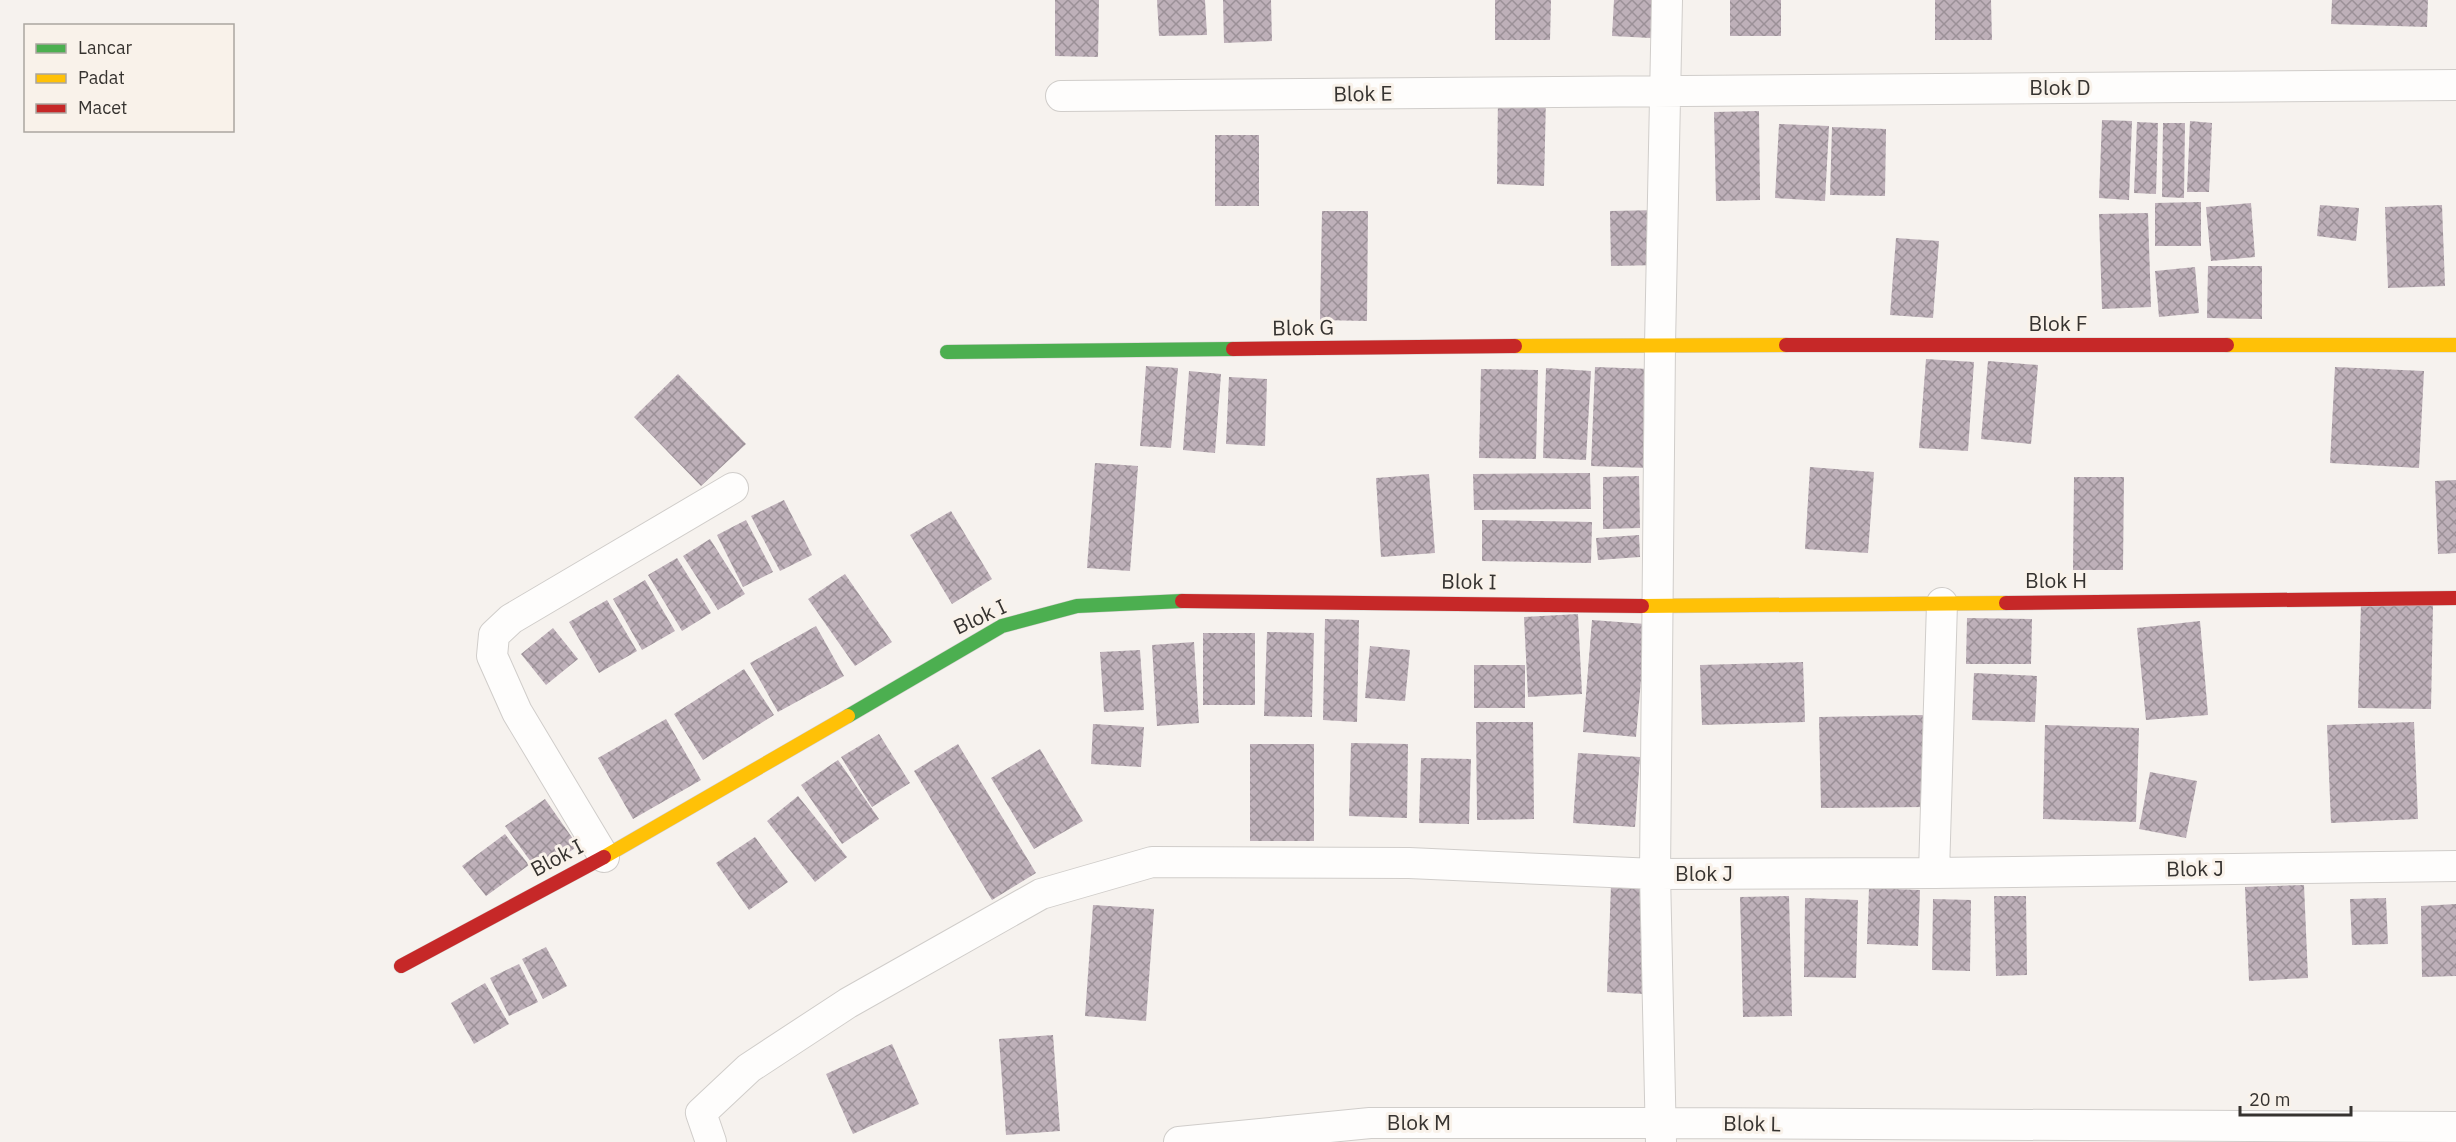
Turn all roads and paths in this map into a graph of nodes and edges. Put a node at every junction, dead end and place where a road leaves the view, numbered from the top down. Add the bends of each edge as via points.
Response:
1 (1667, 0) edge
2 (2456, 85) edge
3 (1664, 91) junction
4 (1061, 96) dead end
5 (1660, 345) junction
6 (2456, 345) edge
7 (947, 352) dead end
8 (733, 488) dead end
9 (2456, 598) edge
10 (1942, 603) junction
11 (1657, 606) junction
12 (604, 857) junction
13 (2456, 866) edge
14 (1934, 873) junction
15 (1654, 874) junction
16 (401, 966) dead end
17 (2456, 1128) edge
18 (1660, 1132) edge
19 (2371, 1135) edge
20 (711, 1142) edge
21 (1179, 1142) edge

1 - 3 street
2 - 3 street, Blok D
3 - 4 street, Blok E
3 - 5 street
5 - 6 street, Blok F
5 - 7 street, Blok G
5 - 11 street
8 - 12 street via 511,619 494,635 492,656 518,712
9 - 10 street, Blok H
10 - 11 street, Blok H
10 - 14 street
11 - 12 street, Blok I via 1159,601 1077,606 1002,626
11 - 15 street
12 - 16 street, Blok I
13 - 14 street, Blok J
14 - 15 street, Blok J
15 - 18 street
15 - 20 street, Blok J via 1409,863 1152,862 1041,894 848,1003 749,1068 701,1113
17 - 19 street, Blok L
18 - 19 street, Blok L
18 - 21 street, Blok M via 1370,1123

